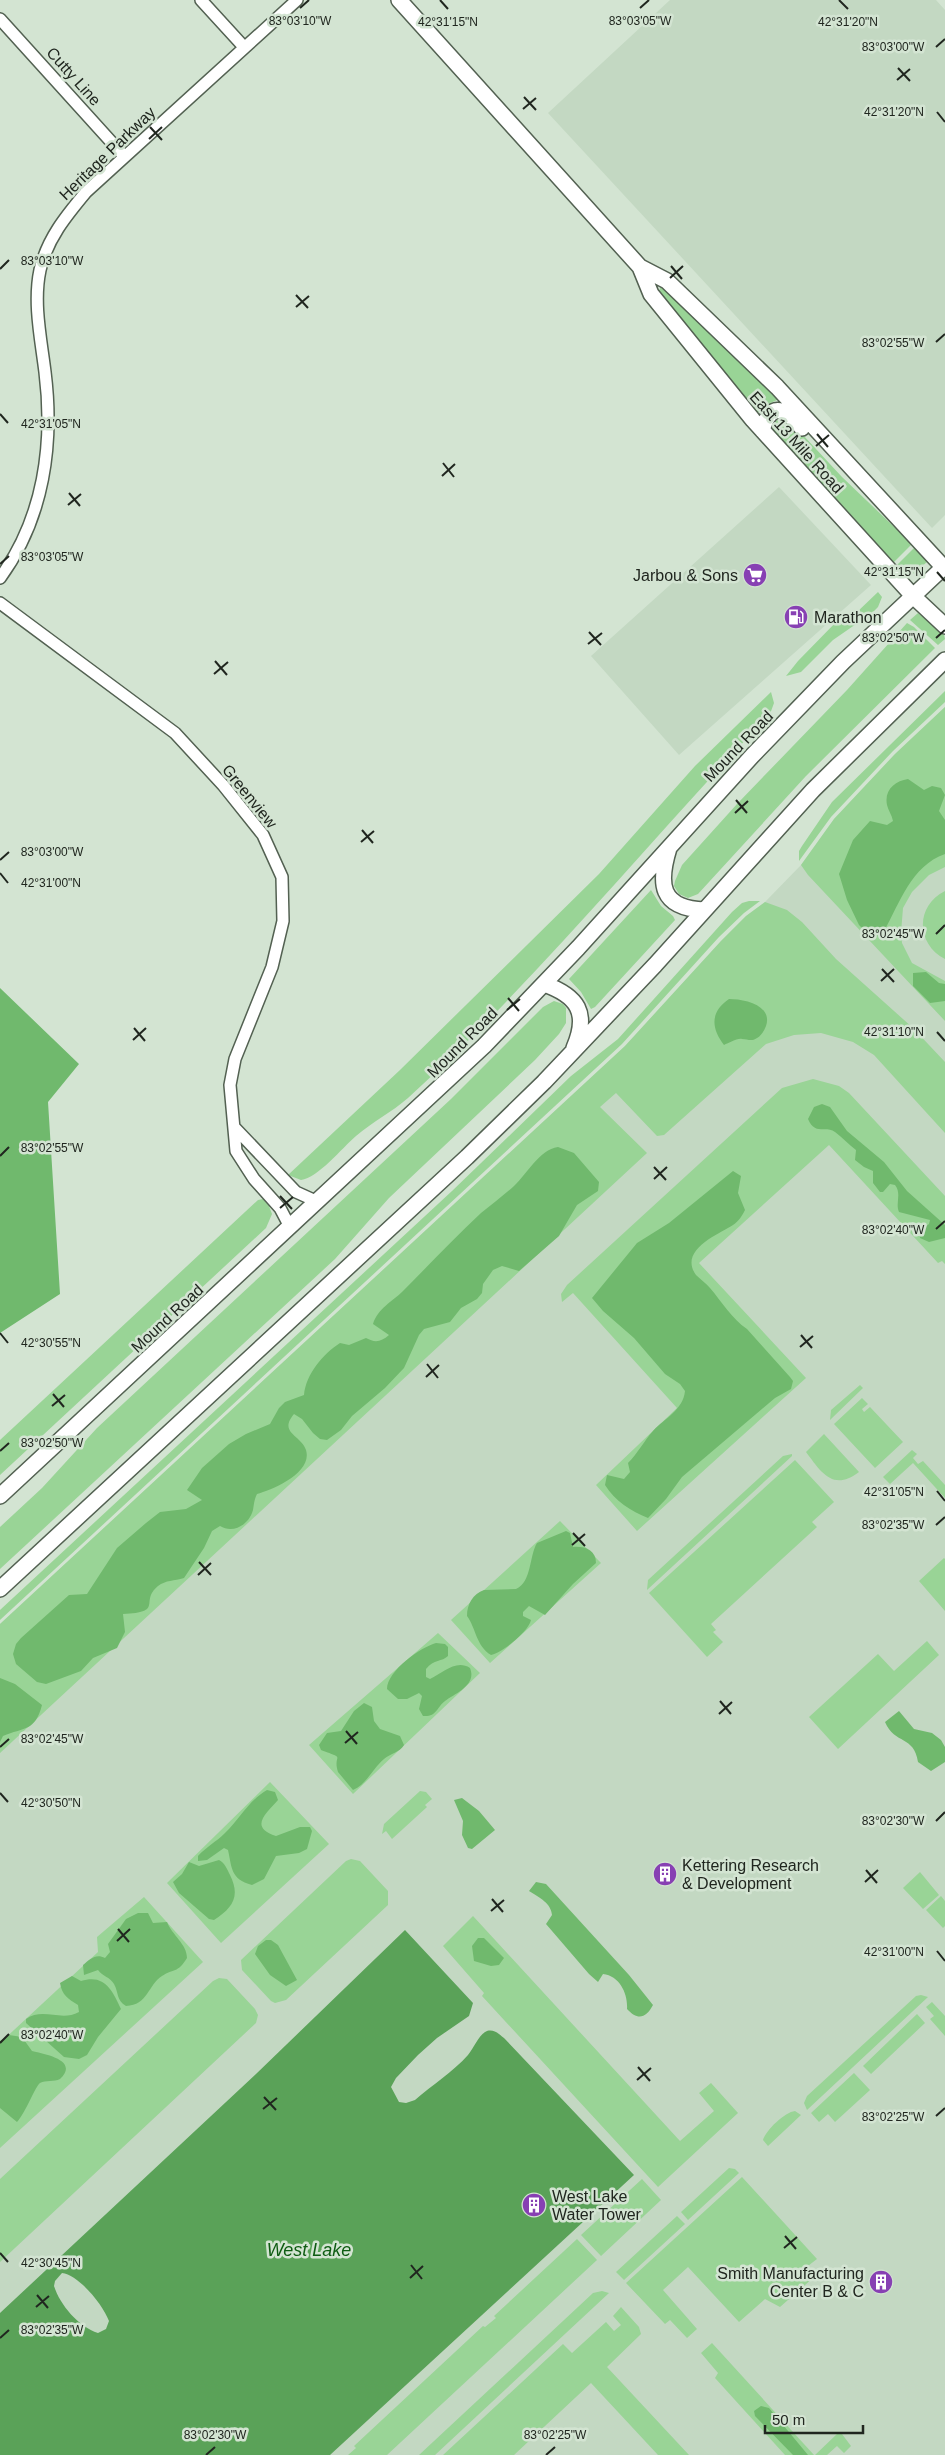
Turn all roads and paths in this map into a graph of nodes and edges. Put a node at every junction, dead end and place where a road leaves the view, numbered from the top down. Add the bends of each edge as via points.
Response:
1 (201, 0) edge
2 (297, 0) edge
3 (399, 0) edge
4 (0, 18) edge
5 (244, 47) junction
6 (124, 156) junction
7 (640, 267) junction
8 (762, 430) junction
9 (847, 462) junction
10 (944, 567) edge
11 (0, 578) edge
12 (913, 596) junction
13 (0, 603) edge
14 (945, 626) edge
15 (945, 660) edge
16 (670, 844) junction
17 (704, 910) junction
18 (544, 984) junction
19 (571, 1054) junction
20 (235, 1128) junction
21 (318, 1202) junction
22 (290, 1227) junction
23 (0, 1496) edge
24 (0, 1589) edge

1 - 5 street
2 - 5 street, Heritage Parkway
3 - 7 main road, East 13 Mile Road
4 - 6 street, Cutty Line
5 - 6 street, Heritage Parkway
6 - 11 street, Heritage Parkway via 65,217 50,242 40,270 38,296 49,410 44,480 12,562
7 - 8 main road, East 13 Mile Road via 651,294
7 - 9 main road, East 13 Mile Road via 667,281 777,387
8 - 9 main road via 769,415 781,410 788,413 836,464
8 - 12 main road, East 13 Mile Road
9 - 10 main road, East 13 Mile Road
10 - 12 main road, Mound Road
12 - 14 main road, East 13 Mile Road
12 - 16 main road, Mound Road via 799,706
13 - 20 street, Greenview via 175,733 263,835 282,877 283,921 272,967 232,1074 230,1099
15 - 17 main road via 830,772
16 - 17 main road via 663,879 668,897 683,908
16 - 18 main road, Mound Road
17 - 19 main road
18 - 19 main road via 567,994 578,1008 581,1026
18 - 21 main road, Mound Road via 454,1075
19 - 24 main road via 467,1157
20 - 21 street via 296,1192
20 - 22 street, Greenview via 236,1151 254,1179 280,1208
21 - 22 main road, Mound Road
22 - 23 main road, Mound Road

